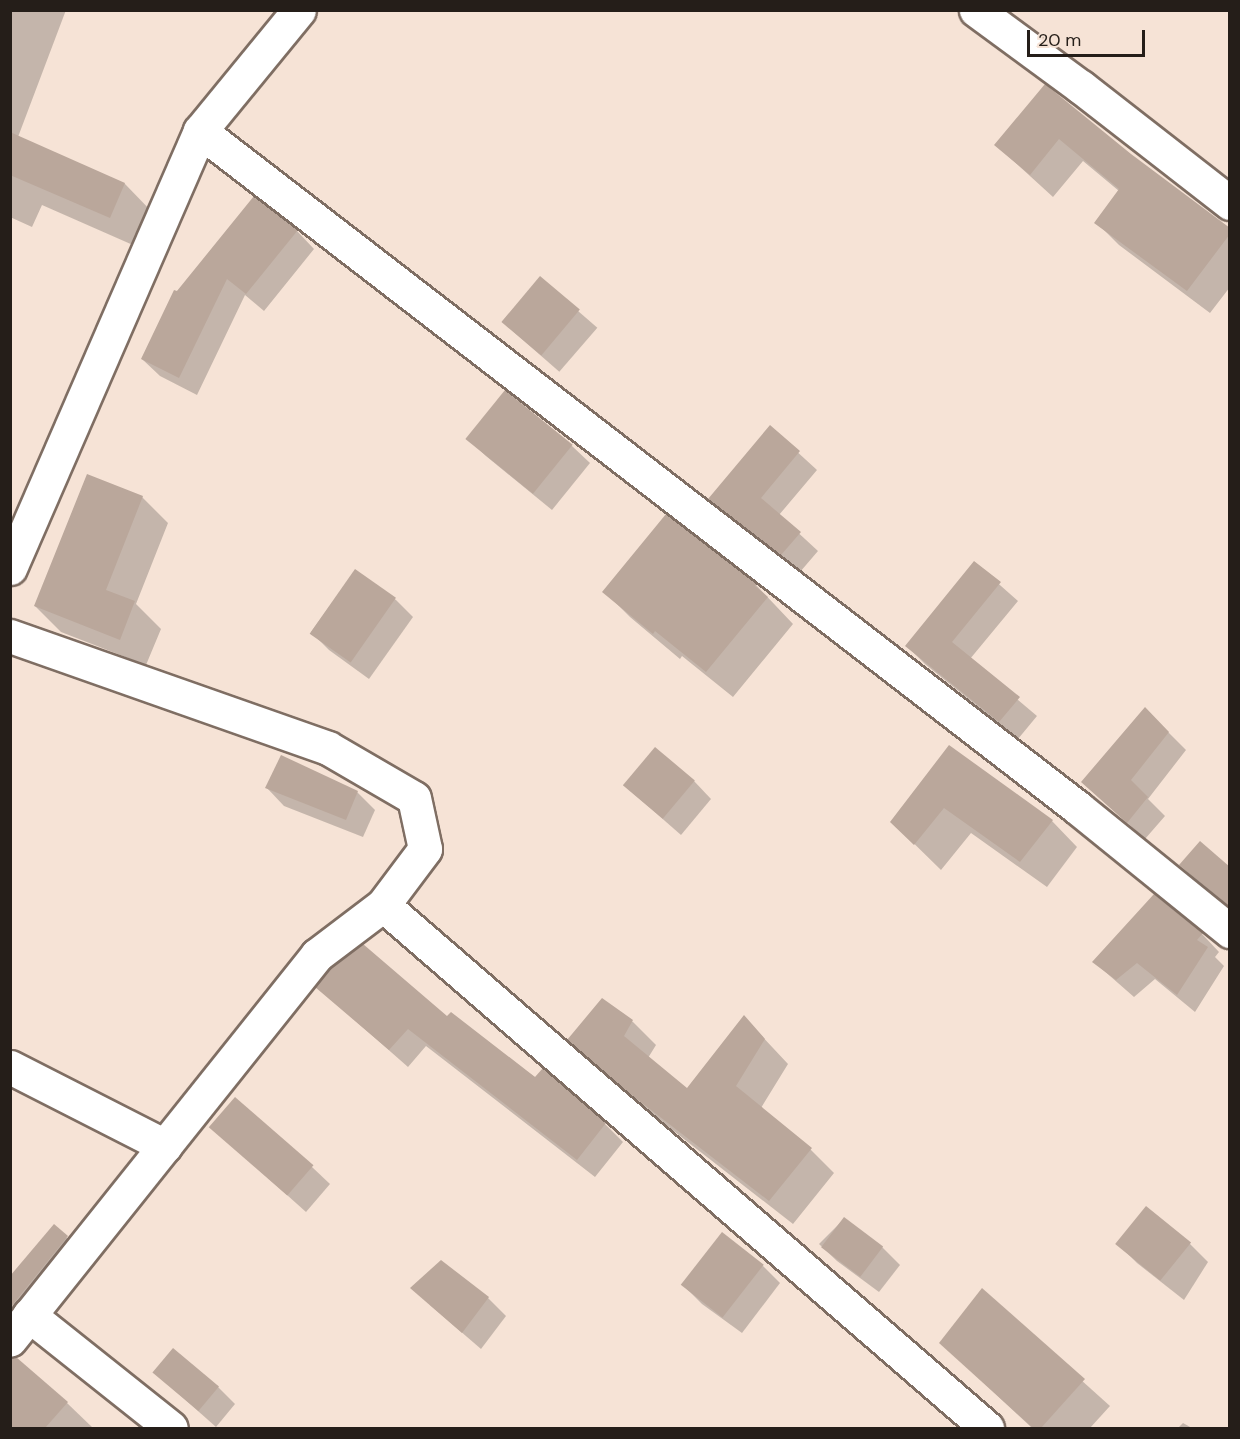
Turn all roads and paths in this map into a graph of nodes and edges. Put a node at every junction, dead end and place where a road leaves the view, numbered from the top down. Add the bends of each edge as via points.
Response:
1 (299, 10) edge
2 (976, 10) edge
3 (200, 131) junction
4 (1230, 202) edge
5 (10, 568) edge
6 (10, 636) edge
7 (383, 904) junction
8 (1230, 931) edge
9 (10, 1067) edge
10 (165, 1146) junction
11 (20, 1327) edge
12 (171, 1428) edge
13 (987, 1428) edge

1 - 3 street
2 - 4 street
3 - 5 street
3 - 8 street via 1078,808
6 - 7 street via 328,748 414,798 425,849
7 - 10 street via 317,955
7 - 13 street
9 - 10 street
10 - 11 street
11 - 12 street

